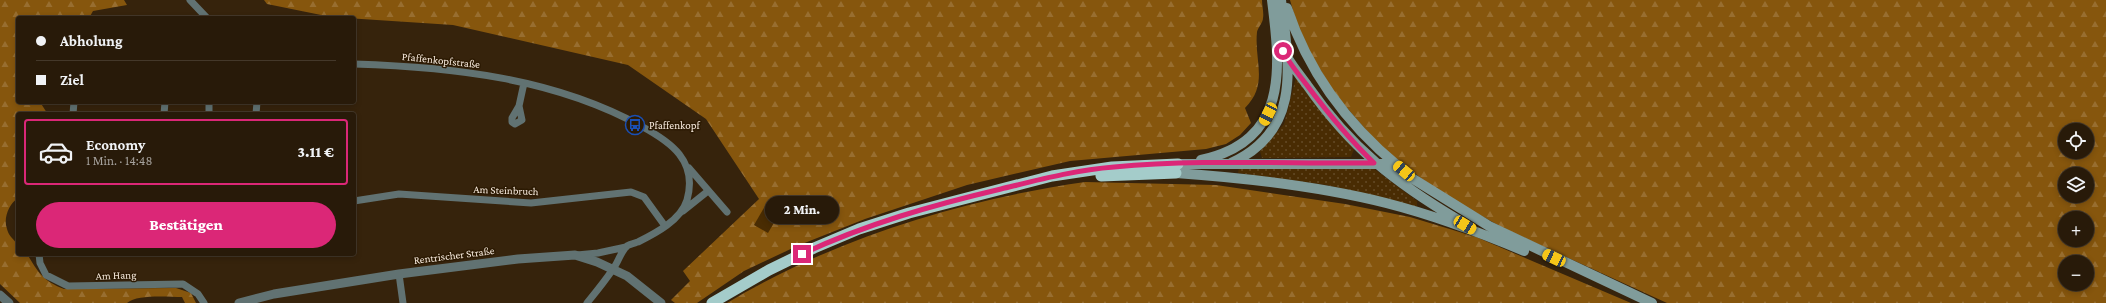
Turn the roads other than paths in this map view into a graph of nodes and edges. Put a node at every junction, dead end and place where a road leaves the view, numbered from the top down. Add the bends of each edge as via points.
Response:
1 (190, 0) edge
2 (1272, 0) edge
3 (1283, 0) edge
4 (205, 16) edge
5 (1276, 33) junction
6 (1289, 62) junction
7 (356, 64) edge
8 (524, 83) junction
9 (519, 106) dead end
10 (685, 163) junction
11 (1374, 163) junction
12 (1229, 164) junction
13 (1177, 169) junction
14 (1415, 180) junction
15 (708, 191) junction
16 (356, 201) edge
17 (727, 212) dead end
18 (680, 214) junction
19 (664, 226) junction
20 (1476, 232) junction
21 (626, 247) junction
22 (575, 255) junction
23 (38, 256) edge
24 (613, 270) junction
25 (399, 274) junction
26 (0, 295) edge
27 (250, 302) edge
28 (1649, 302) edge
29 (9, 303) edge
30 (204, 303) edge
31 (239, 303) edge
32 (403, 303) edge
33 (587, 303) edge
34 (661, 303) edge
35 (712, 303) edge

1 - 4 street
2 - 5 main road
3 - 6 main road
3 - 14 main road via 1301,47 1327,90 1364,135
5 - 6 main road
5 - 13 main road via 1276,88 1272,106 1264,122 1245,142 1214,157
6 - 11 main road via 1324,110
6 - 12 main road via 1286,102 1277,123 1254,149
7 - 8 street, Pfaffenkopfstraße via 450,70
8 - 9 street
8 - 10 street, Pfaffenkopfstraße via 598,104 672,144
10 - 15 street, Pfaffenkopfstraße
10 - 18 street, Pfaffenkopfstraße via 690,188 687,202
11 - 12 main road
11 - 14 main road via 1394,167
11 - 20 main road via 1432,205
12 - 13 main road via 1200,171
13 - 20 main road via 1339,193 1430,216
13 - 35 highway via 1030,182 909,213 859,229 769,270
14 - 28 main road via 1489,226
15 - 17 street, Pfaffenkopfstraße
15 - 18 street, Pfaffenkopfstraße
16 - 19 street, Am Steinbruch via 399,194 531,203 631,192 644,196
18 - 19 street, Pfaffenkopfstraße
19 - 21 street, Pfaffenkopfstraße
20 - 28 main road
21 - 22 street, Pfaffenkopfstraße
21 - 24 street
22 - 24 street, Rentrischer Straße
22 - 25 street, Rentrischer Straße via 518,259
23 - 30 street, Am Hang via 46,275 68,286 183,284 198,294
24 - 33 street
24 - 34 street, Rentrischer Straße via 627,276
25 - 27 street, Rentrischer Straße via 282,293
25 - 32 street
26 - 29 street
27 - 31 street, Rentrischer Straße

